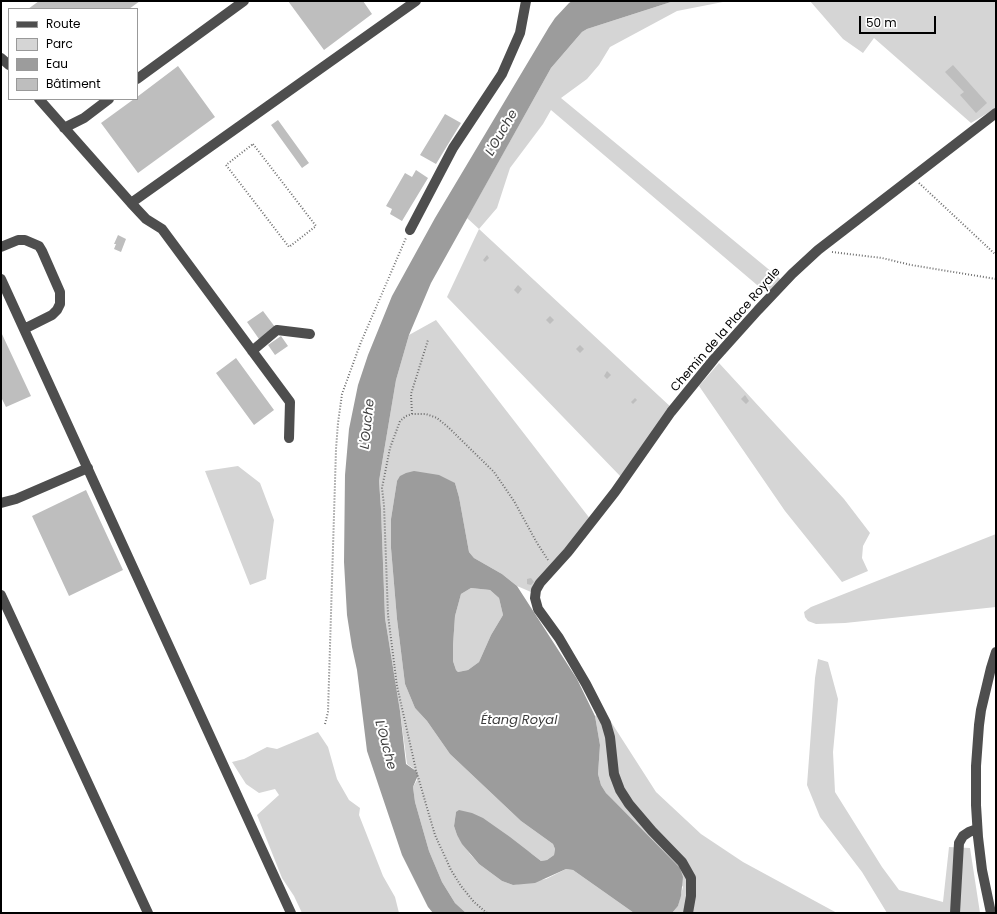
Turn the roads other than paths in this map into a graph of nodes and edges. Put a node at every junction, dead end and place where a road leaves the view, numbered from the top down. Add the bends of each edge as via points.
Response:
1 (244, 1) edge
2 (416, 1) edge
3 (526, 1) edge
4 (138, 77) edge
5 (40, 100) edge
6 (108, 100) edge
7 (996, 113) edge
8 (64, 128) junction
9 (131, 203) junction
10 (410, 230) road end
11 (1, 247) edge
12 (1, 279) edge
13 (24, 329) junction
14 (310, 334) dead end
15 (252, 351) junction
16 (288, 438) dead end
17 (88, 468) junction
18 (1, 503) edge
19 (1, 595) edge
20 (996, 652) edge
21 (978, 829) junction
22 (148, 913) edge
23 (291, 913) edge
24 (688, 913) edge
25 (955, 913) edge
26 (991, 913) edge

1 - 4 street
2 - 9 street
3 - 10 street via 520,32 502,74 453,148
5 - 8 street
6 - 8 street via 84,118
7 - 24 street, Chemin de la Place Royale via 818,250 792,274 714,359 671,412 615,492 536,590 538,609 559,638 606,723 614,774 620,790 652,832 682,862 691,878
8 - 9 street
9 - 15 street via 146,219 162,229
11 - 13 street via 18,240 39,246 60,292 57,310
12 - 13 street
13 - 17 street
14 - 15 street via 277,330
15 - 16 street via 290,402
17 - 18 street
17 - 23 street
19 - 22 street
20 - 21 street via 979,725 976,766
21 - 25 street via 963,836 959,843
21 - 26 street via 982,870

